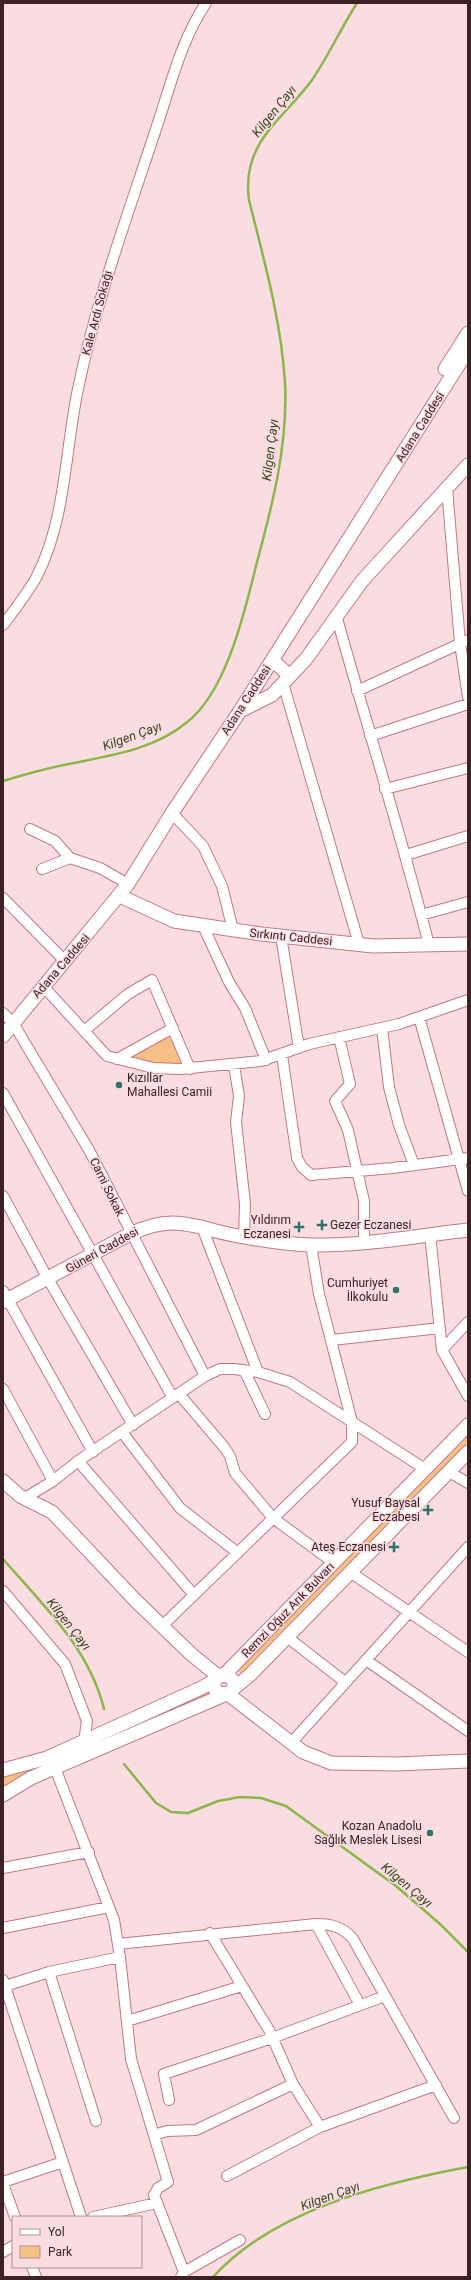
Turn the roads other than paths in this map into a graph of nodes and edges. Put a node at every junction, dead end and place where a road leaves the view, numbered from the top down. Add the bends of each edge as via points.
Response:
1 (206, 3) edge
2 (468, 333) edge
3 (468, 350) edge
4 (468, 465) edge
5 (447, 488) junction
6 (336, 616) junction
7 (3, 624) edge
8 (464, 642) edge
9 (272, 660) junction
10 (287, 679) junction
11 (357, 691) junction
12 (468, 697) edge
13 (468, 704) edge
14 (240, 711) junction
15 (370, 736) junction
16 (213, 750) junction
17 (468, 768) edge
18 (385, 789) junction
19 (172, 813) junction
20 (30, 830) dead end
21 (468, 836) edge
22 (406, 855) junction
23 (70, 858) junction
24 (42, 869) dead end
25 (128, 884) junction
26 (120, 896) junction
27 (3, 898) edge
28 (468, 902) edge
29 (421, 915) junction
30 (203, 926) junction
31 (233, 930) junction
32 (281, 936) junction
33 (359, 944) junction
34 (468, 944) edge
35 (429, 945) junction
36 (65, 961) junction
37 (43, 986) junction
38 (467, 1004) edge
39 (3, 1013) edge
40 (419, 1017) junction
41 (14, 1023) junction
42 (173, 1028) junction
43 (382, 1028) junction
44 (84, 1031) junction
45 (3, 1036) edge
46 (339, 1037) junction
47 (299, 1048) junction
48 (282, 1055) junction
49 (117, 1059) junction
50 (266, 1060) junction
51 (234, 1065) junction
52 (190, 1069) junction
53 (3, 1093) edge
54 (464, 1159) edge
55 (414, 1165) junction
56 (356, 1171) junction
57 (468, 1191) edge
58 (3, 1196) edge
59 (202, 1227) junction
60 (468, 1230) edge
61 (130, 1234) junction
62 (430, 1234) junction
63 (244, 1237) junction
64 (364, 1242) junction
65 (311, 1244) junction
66 (92, 1256) junction
67 (48, 1279) junction
68 (5, 1298) edge
69 (468, 1322) edge
70 (440, 1328) junction
71 (332, 1340) junction
72 (442, 1350) junction
73 (244, 1370) junction
74 (258, 1372) junction
75 (205, 1376) junction
76 (3, 1389) edge
77 (176, 1396) junction
78 (468, 1396) edge
79 (265, 1414) dead end
80 (352, 1422) junction
81 (133, 1425) junction
82 (468, 1425) edge
83 (122, 1432) junction
84 (93, 1452) junction
85 (468, 1452) edge
86 (78, 1461) junction
87 (425, 1469) junction
88 (449, 1472) junction
89 (3, 1481) edge
90 (53, 1481) junction
91 (468, 1483) edge
92 (25, 1498) junction
93 (274, 1518) junction
94 (468, 1547) edge
95 (238, 1553) junction
96 (464, 1558) edge
97 (334, 1563) junction
98 (350, 1572) junction
99 (3, 1591) edge
100 (194, 1595) junction
101 (408, 1613) junction
102 (162, 1626) junction
103 (287, 1636) junction
104 (468, 1652) edge
105 (366, 1660) junction
106 (219, 1677) junction
107 (346, 1682) junction
108 (229, 1692) junction
109 (468, 1731) edge
110 (84, 1742) junction
111 (291, 1742) junction
112 (468, 1761) edge
113 (55, 1768) junction
114 (3, 1770) edge
115 (3, 1796) edge
116 (89, 1852) junction
117 (3, 1868) edge
118 (109, 1907) junction
119 (316, 1924) junction
120 (3, 1928) edge
121 (210, 1934) junction
122 (118, 1944) junction
123 (120, 1957) junction
124 (49, 1972) junction
125 (4, 1983) edge
126 (242, 1986) junction
127 (385, 1996) junction
128 (360, 2005) junction
129 (127, 2021) junction
130 (272, 2038) junction
131 (294, 2084) junction
132 (436, 2085) junction
133 (168, 2100) dead end
134 (454, 2118) dead end
135 (96, 2121) dead end
136 (320, 2127) junction
137 (154, 2135) junction
138 (63, 2162) junction
139 (227, 2176) dead end
140 (3, 2183) edge
141 (157, 2203) junction
142 (15, 2216) edge
143 (81, 2216) edge
144 (98, 2216) edge
145 (240, 2240) dead end
146 (12, 2247) edge
147 (3, 2252) edge
148 (182, 2274) edge

1 - 7 street, Kale Ardı Sokağı via 194,20 176,65 110,266 78,388 56,518 46,554 37,575
2 - 16 main road via 235,707
3 - 9 main road, Adana Caddesi
4 - 5 main road
5 - 6 main road via 362,581
5 - 8 street
6 - 10 main road via 306,659
6 - 11 street
8 - 11 street
8 - 12 street
9 - 10 main road
9 - 14 main road, Adana Caddesi
10 - 14 main road via 272,695
10 - 33 street
11 - 15 street
13 - 15 street
14 - 16 main road, Adana Caddesi
15 - 18 street
16 - 19 main road, Adana Caddesi
17 - 18 street
18 - 22 street
19 - 25 main road, Adana Caddesi
19 - 31 street via 203,846 222,886
20 - 23 street via 55,841
21 - 22 street
22 - 29 street
23 - 24 street
23 - 25 street via 100,868
25 - 26 main road, Adana Caddesi
26 - 30 main road, Sırkıntı Caddesi via 174,921
26 - 36 main road, Adana Caddesi
27 - 36 street
28 - 29 street
29 - 35 street
30 - 31 main road, Sırkıntı Caddesi
30 - 50 street via 229,982 245,1008
31 - 32 main road, Sırkıntı Caddesi
32 - 33 main road, Sırkıntı Caddesi
32 - 47 street
33 - 35 main road, Sırkıntı Caddesi
34 - 35 main road, Sırkıntı Caddesi
36 - 37 main road, Adana Caddesi
37 - 41 main road, Adana Caddesi
37 - 44 street
38 - 40 street
39 - 41 street, Cami Sokak
40 - 43 street
40 - 54 street
41 - 45 main road, Adana Caddesi
41 - 61 street, Cami Sokak via 89,1150
42 - 44 street via 152,980 128,994
42 - 49 street
42 - 52 street
43 - 46 street
43 - 55 street via 389,1087 399,1125
44 - 49 street via 107,1056
46 - 47 street
46 - 56 street via 350,1084 335,1101 348,1130
47 - 48 street
48 - 50 street
48 - 56 street via 297,1158 302,1167 311,1175
49 - 52 street via 154,1068
50 - 51 street
51 - 52 street
51 - 63 street via 239,1096 236,1122 245,1204
53 - 66 street
54 - 55 street
54 - 57 street
55 - 56 street
56 - 64 street via 364,1200
58 - 67 street
59 - 61 main road, Güneri Caddesi via 186,1223 168,1223 145,1227
59 - 63 main road, Güneri Caddesi
59 - 74 street
60 - 62 main road, Güneri Caddesi
61 - 66 main road, Güneri Caddesi
61 - 75 street, Cami Sokak
62 - 64 main road, Güneri Caddesi
62 - 70 street
63 - 65 main road, Güneri Caddesi
64 - 65 main road, Güneri Caddesi
65 - 71 street via 319,1294
66 - 67 main road, Güneri Caddesi
66 - 77 street
67 - 68 main road, Güneri Caddesi
67 - 81 street
68 - 84 street
69 - 72 street
70 - 71 street
70 - 72 street
71 - 80 street
72 - 78 street
73 - 74 street
73 - 75 street via 220,1369
73 - 79 street
74 - 80 street via 290,1382
75 - 77 street
76 - 90 street
77 - 81 street
77 - 93 street via 224,1447 230,1456 235,1473
80 - 87 street
80 - 93 street via 352,1442
81 - 83 street
82 - 87 main road, Remzi Oğuz Arık Bulvarı
83 - 84 street
83 - 95 street via 180,1508
84 - 86 street
85 - 88 main road, Remzi Oğuz Arık Bulvarı
86 - 90 street
86 - 100 street
87 - 97 main road, Remzi Oğuz Arık Bulvarı
88 - 91 street
88 - 98 main road, Remzi Oğuz Arık Bulvarı
89 - 92 main road
90 - 92 street
92 - 102 main road via 52,1512
93 - 95 street
93 - 97 street
94 - 96 street
95 - 100 street
96 - 101 street
97 - 106 main road, Remzi Oğuz Arık Bulvarı
98 - 101 street
98 - 103 main road, Remzi Oğuz Arık Bulvarı
99 - 110 street via 65,1664 87,1721
100 - 102 street
101 - 104 street
101 - 105 street
102 - 106 main road
103 - 107 street
103 - 108 main road, Remzi Oğuz Arık Bulvarı
105 - 107 street
105 - 109 street
106 - 108 main road via 216,1691
106 - 108 main road via 233,1679
106 - 110 main road, Remzi Oğuz Arık Bulvarı
107 - 111 street
108 - 111 main road
108 - 113 main road, Remzi Oğuz Arık Bulvarı
110 - 114 main road, Remzi Oğuz Arık Bulvarı via 47,1758
111 - 112 main road via 303,1752 331,1762 396,1764
113 - 115 main road, Remzi Oğuz Arık Bulvarı via 31,1778
113 - 116 street
116 - 117 street
116 - 118 street
118 - 120 street
118 - 122 street
119 - 121 street
119 - 127 street via 334,1926 350,1935
119 - 128 street
121 - 122 street
121 - 126 street
122 - 123 street
123 - 124 street
123 - 129 street
124 - 125 street
124 - 135 street
125 - 138 street
126 - 129 street
126 - 130 street
127 - 128 street
127 - 132 street
128 - 130 street
129 - 137 street via 131,2059
130 - 131 street
130 - 133 street via 164,2074
131 - 136 street
131 - 137 street via 196,2130 167,2131
132 - 134 street
132 - 136 street
136 - 139 street
137 - 141 street via 168,2182 158,2188 154,2195
138 - 140 street
138 - 143 street
140 - 142 street
141 - 144 street
141 - 148 street
145 - 148 street
146 - 147 street

